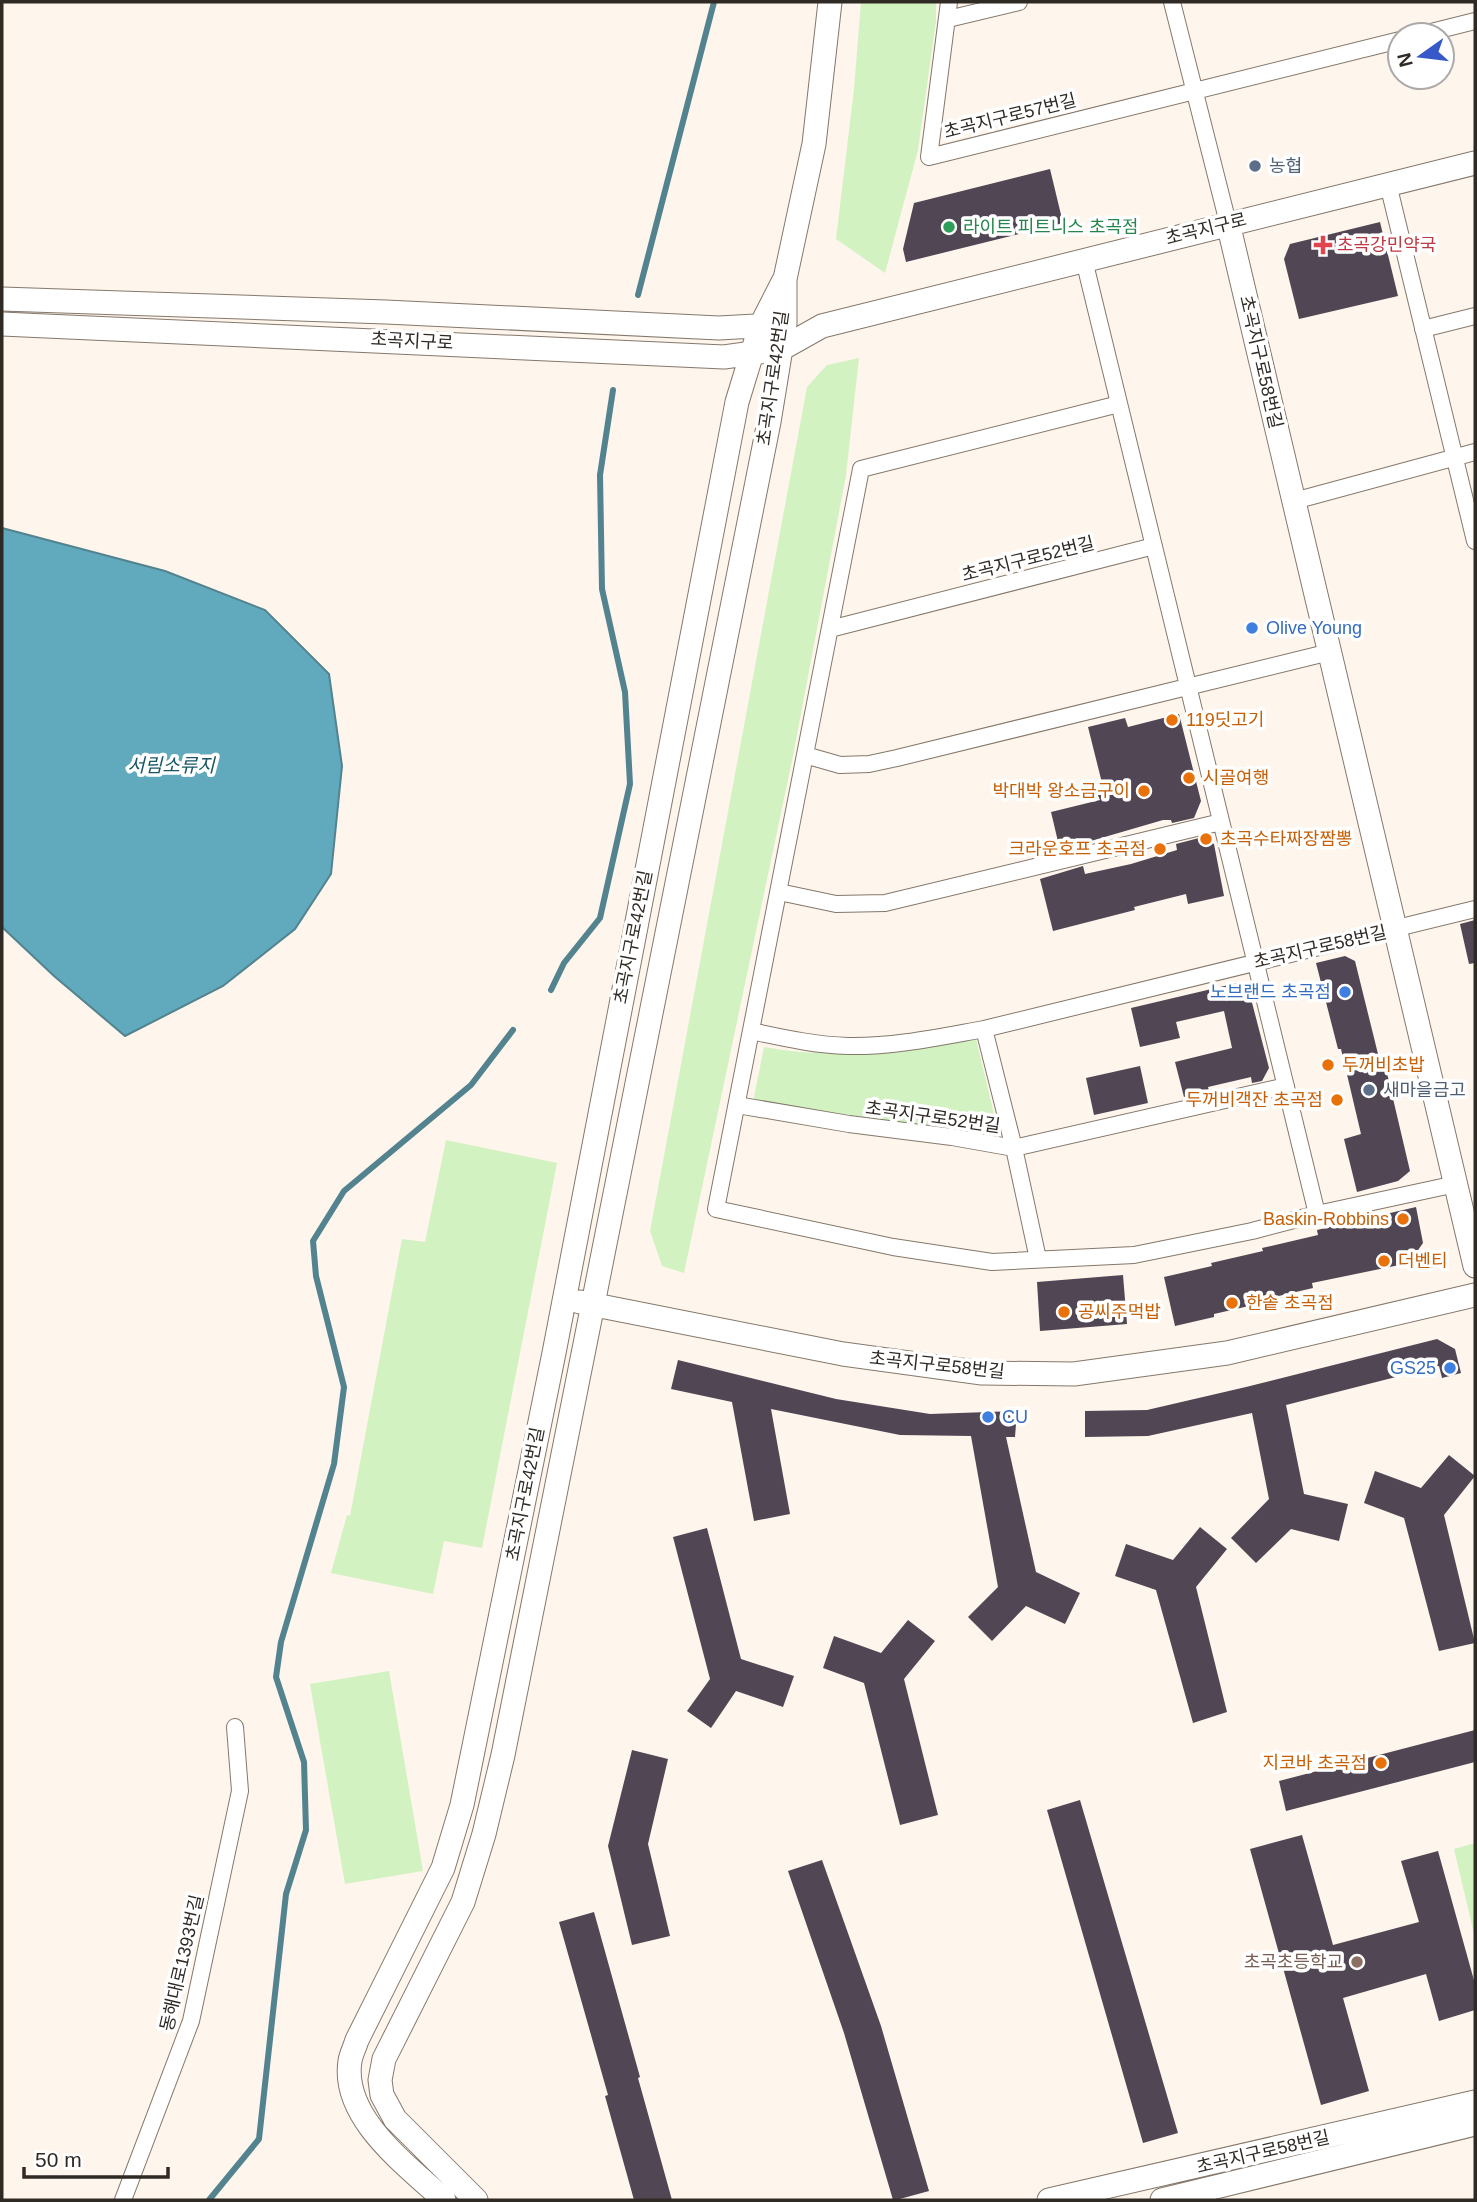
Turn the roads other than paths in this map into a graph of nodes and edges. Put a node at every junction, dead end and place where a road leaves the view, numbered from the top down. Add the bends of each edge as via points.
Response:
1 (830, 2) edge
2 (949, 2) edge
3 (1019, 2) edge
4 (1172, 2) edge
5 (948, 19) junction
6 (1475, 21) edge
7 (1456, 26) edge
8 (1386, 43) edge
9 (1194, 89) junction
10 (1475, 163) edge
11 (1388, 184) junction
12 (1228, 223) junction
13 (1084, 260) junction
14 (785, 279) junction
15 (2, 299) edge
16 (1475, 316) edge
17 (2, 324) edge
18 (785, 324) junction
19 (760, 327) junction
20 (815, 328) junction
21 (1423, 329) junction
22 (781, 349) junction
23 (752, 353) junction
24 (1119, 404) junction
25 (1475, 452) edge
26 (1455, 457) junction
27 (1294, 501) junction
28 (714, 521) junction
29 (749, 526) junction
30 (1475, 541) edge
31 (1154, 546) junction
32 (830, 629) junction
33 (1330, 652) junction
34 (1188, 687) junction
35 (806, 755) junction
36 (1221, 822) junction
37 (779, 892) junction
38 (1475, 909) edge
39 (1395, 929) junction
40 (1255, 962) junction
41 (984, 1029) junction
42 (751, 1031) junction
43 (1286, 1086) junction
44 (737, 1105) junction
45 (1014, 1148) junction
46 (1456, 1184) junction
47 (1317, 1214) junction
48 (1038, 1259) junction
49 (1475, 1266) edge
50 (1475, 1295) edge
51 (564, 1299) junction
52 (593, 1305) junction
53 (234, 1727) dead end
54 (1475, 2102) edge
55 (1475, 2124) edge
56 (123, 2200) edge
57 (444, 2200) edge
58 (476, 2200) edge
59 (1049, 2200) edge
60 (1162, 2200) edge

1 - 14 street via 814,144
2 - 5 street, 초곡지구로57번길
3 - 5 street
4 - 9 street
5 - 9 street, 초곡지구로57번길 via 929,157
6 - 7 street
8 - 9 street, 초곡지구로57번길
9 - 12 street
10 - 11 street, 초곡지구로
11 - 12 street, 초곡지구로
11 - 21 street
12 - 13 street, 초곡지구로
12 - 27 street, 초곡지구로58번길
13 - 20 street, 초곡지구로
13 - 24 street
14 - 18 street, 초곡지구로42번길
14 - 19 street, 초곡지구로42번길
15 - 19 street, 초곡지구로
16 - 21 street
17 - 23 street, 초곡지구로 via 724,357
18 - 19 street, 초곡지구로
18 - 20 street, 초곡지구로
18 - 22 street, 초곡지구로42번길
19 - 23 street, 초곡지구로42번길
20 - 22 street, 초곡지구로
21 - 26 street
22 - 23 street, 초곡지구로
22 - 29 street, 초곡지구로42번길
23 - 28 street, 초곡지구로42번길 via 737,402
24 - 31 street
24 - 32 street via 861,469
25 - 26 street
26 - 27 street
26 - 30 street
27 - 33 street, 초곡지구로58번길
28 - 29 street
28 - 51 street, 초곡지구로42번길
29 - 52 street, 초곡지구로42번길
31 - 32 street, 초곡지구로52번길
31 - 34 street
32 - 35 street
33 - 34 street
33 - 39 street, 초곡지구로58번길
34 - 35 street via 869,764 840,765
34 - 36 street
35 - 37 street
36 - 37 street via 885,903 836,904
36 - 40 street
37 - 42 street
38 - 39 street, 초곡지구로58번길
39 - 40 street, 초곡지구로58번길
39 - 46 street, 초곡지구로58번길
40 - 41 street, 초곡지구로58번길
40 - 43 street
41 - 42 street, 초곡지구로58번길 via 850,1046
41 - 45 street
42 - 44 street
43 - 45 street, 초곡지구로52번길
43 - 47 street
44 - 45 street, 초곡지구로52번길
44 - 48 street via 716,1209 893,1247 992,1262
45 - 48 street
46 - 47 street
46 - 49 street, 초곡지구로58번길
47 - 48 street via 1134,1255
50 - 52 street, 초곡지구로58번길 via 1227,1353 1074,1374 982,1373 843,1354
51 - 52 street, 초곡지구로58번길
51 - 57 street, 초곡지구로42번길 via 462,1805 443,1868 350,2061 350,2082 362,2117
52 - 58 street, 초곡지구로42번길 via 484,1834 463,1902 384,2059 380,2080 382,2095 395,2119
53 - 56 street, 동해대로1393번길 via 240,1791 191,2021
54 - 59 street, 초곡지구로58번길
55 - 60 street, 초곡지구로58번길

